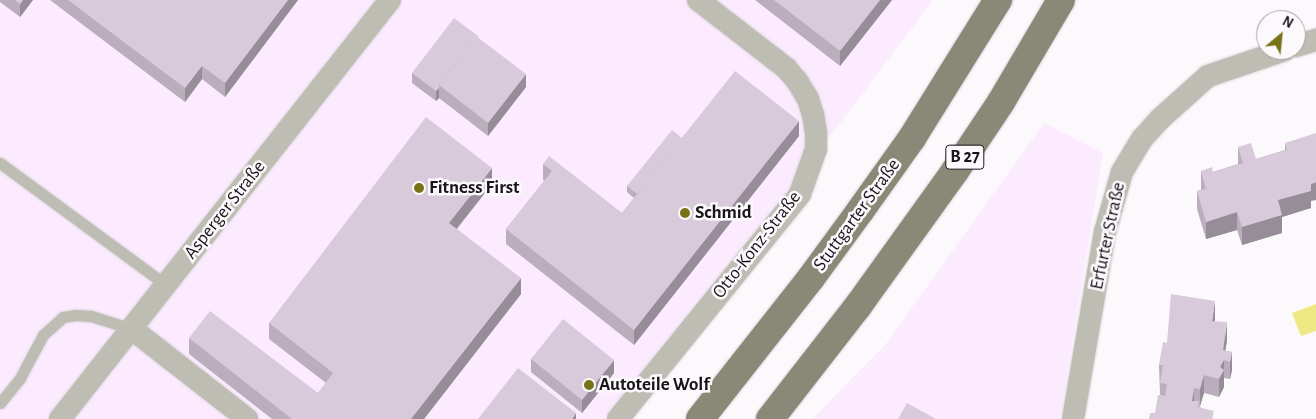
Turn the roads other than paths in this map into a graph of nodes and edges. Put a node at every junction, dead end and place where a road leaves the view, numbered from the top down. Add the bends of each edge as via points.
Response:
1 (390, 0) edge
2 (698, 0) edge
3 (998, 0) edge
4 (1061, 0) edge
5 (1256, 60) edge
6 (0, 163) edge
7 (166, 285) junction
8 (132, 329) junction
9 (0, 403) edge
10 (60, 419) edge
11 (246, 419) edge
12 (618, 419) edge
13 (700, 419) edge
14 (770, 419) edge
15 (1073, 419) edge

1 - 7 street, Asperger Straße
2 - 12 street, Otto-Konz-Straße via 786,68 808,99 816,133 816,150 800,194
3 - 13 main road, Stuttgarter Straße via 912,138 872,195
4 - 14 main road, B 27 via 1001,102 944,186 858,306
5 - 15 street, Erfurter Straße via 1208,76 1142,138 1122,172 1105,232
6 - 7 lane
7 - 8 street, Asperger Straße
8 - 9 lane via 97,317 76,314 63,317 43,335 20,378
8 - 10 street, Asperger Straße
8 - 11 street

